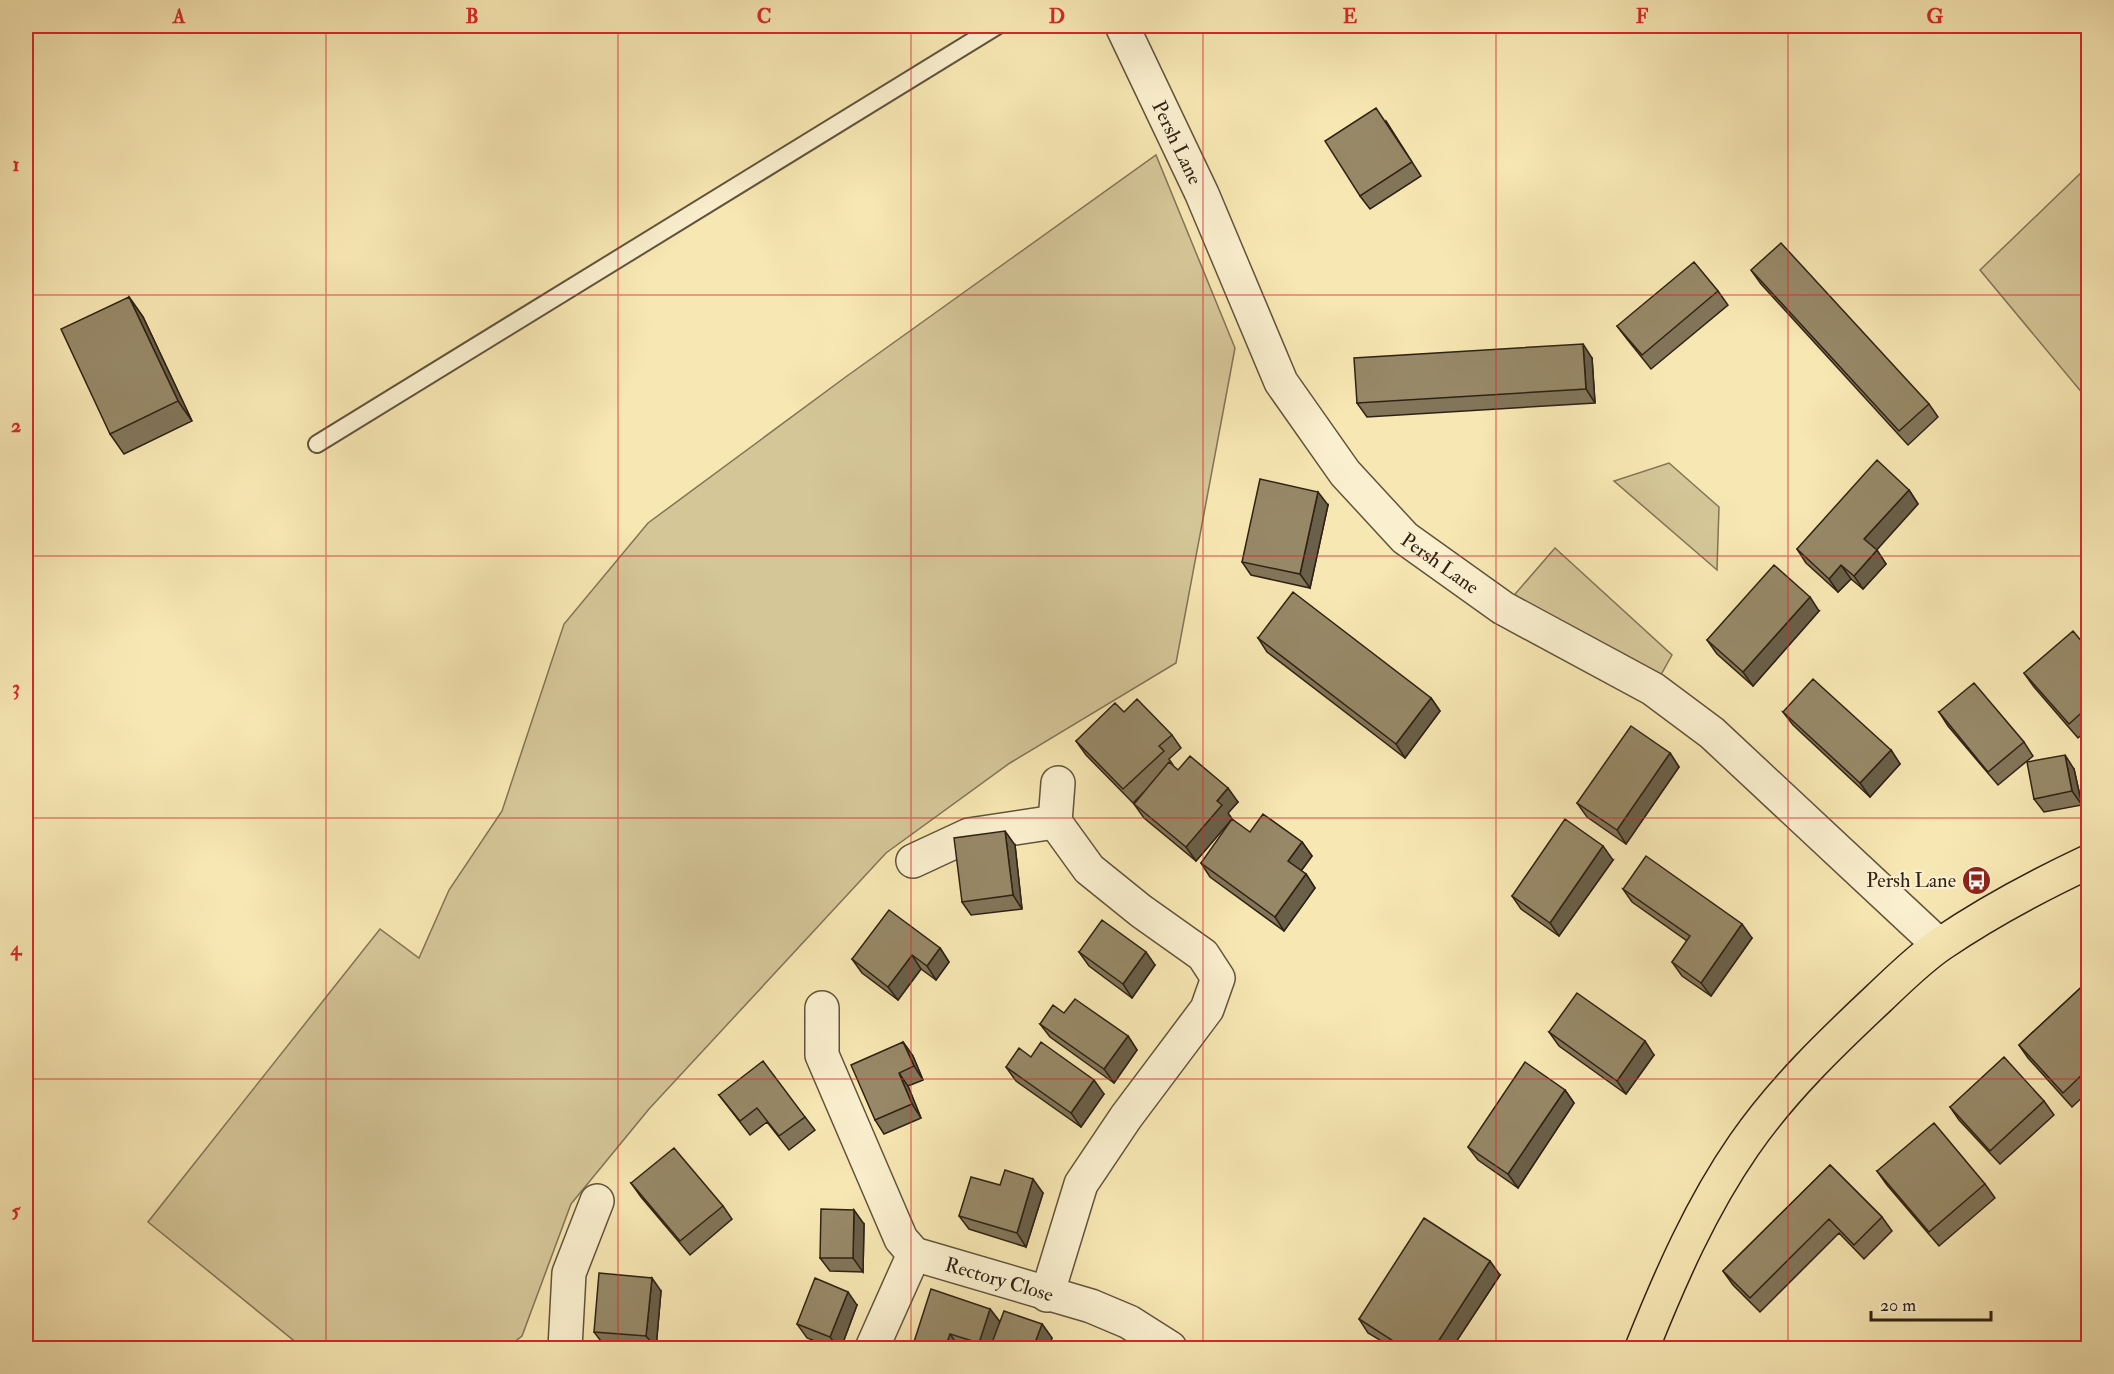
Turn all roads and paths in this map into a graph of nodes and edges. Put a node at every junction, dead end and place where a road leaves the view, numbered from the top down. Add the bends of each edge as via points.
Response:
1 (997, 26) edge
2 (1122, 26) edge
3 (317, 444) dead end
4 (1058, 783) dead end
5 (1055, 822) junction
6 (913, 861) dead end
7 (2088, 862) edge
8 (1939, 945) junction
9 (822, 1008) dead end
10 (597, 1201) dead end
11 (914, 1254) junction
12 (1047, 1295) junction
13 (565, 1348) edge
14 (872, 1348) edge
15 (1170, 1348) edge
16 (1642, 1348) edge

1 - 3 lane
2 - 8 street, Persh Lane via 1202,194 1281,382 1345,473 1405,538 1503,608 1653,689 1712,734
4 - 5 street
5 - 6 street via 969,835
5 - 12 street via 1089,869 1203,955 1218,978 1207,1009 1081,1184
7 - 8 highway via 2024,893
8 - 16 highway via 1833,1042 1744,1144 1695,1228
9 - 11 street via 822,1055 901,1239
10 - 13 street via 569,1273
11 - 12 street, Rectory Close
11 - 14 street
12 - 15 street, Rectory Close via 1091,1306 1129,1322

